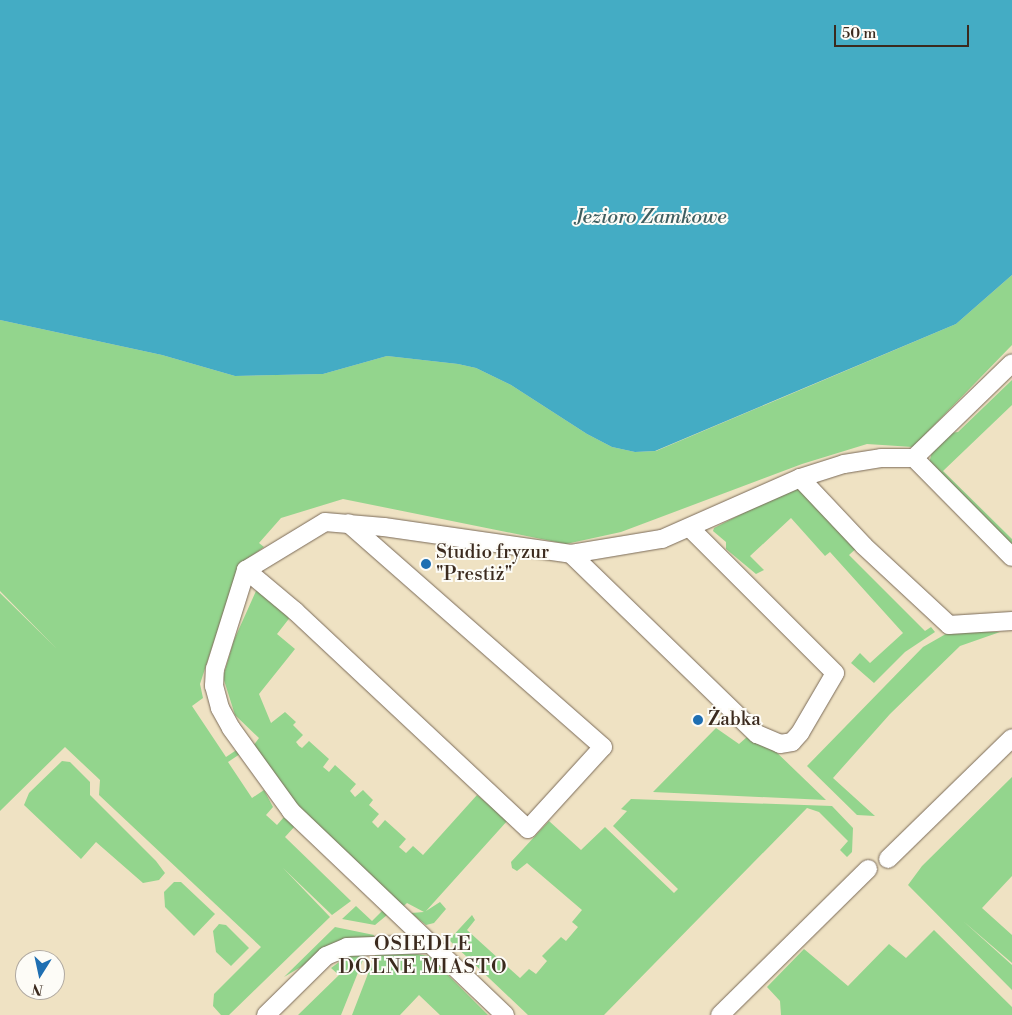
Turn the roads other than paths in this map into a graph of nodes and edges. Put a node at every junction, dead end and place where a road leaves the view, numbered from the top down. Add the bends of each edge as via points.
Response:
1 (1012, 364) edge
2 (914, 458) junction
3 (800, 478) junction
4 (348, 523) junction
5 (690, 528) junction
6 (571, 554) junction
7 (1012, 557) edge
8 (246, 570) junction
9 (1012, 620) edge
10 (1012, 738) edge
11 (888, 859) dead end
12 (868, 869) dead end
13 (429, 944) junction
14 (266, 1015) edge
15 (505, 1015) edge
16 (720, 1015) edge

1 - 2 street
2 - 3 street via 862,461
2 - 7 street
3 - 5 street
3 - 9 street via 871,552 949,625
4 - 6 street
4 - 8 street via 325,522
4 - 8 street via 603,747 528,829 295,611
5 - 6 street via 662,539
5 - 6 street via 835,673 792,742 780,744 758,734
8 - 13 street via 216,669 214,686 220,708 291,811
10 - 11 street
12 - 16 street
13 - 14 street via 347,947 326,956
13 - 15 street

